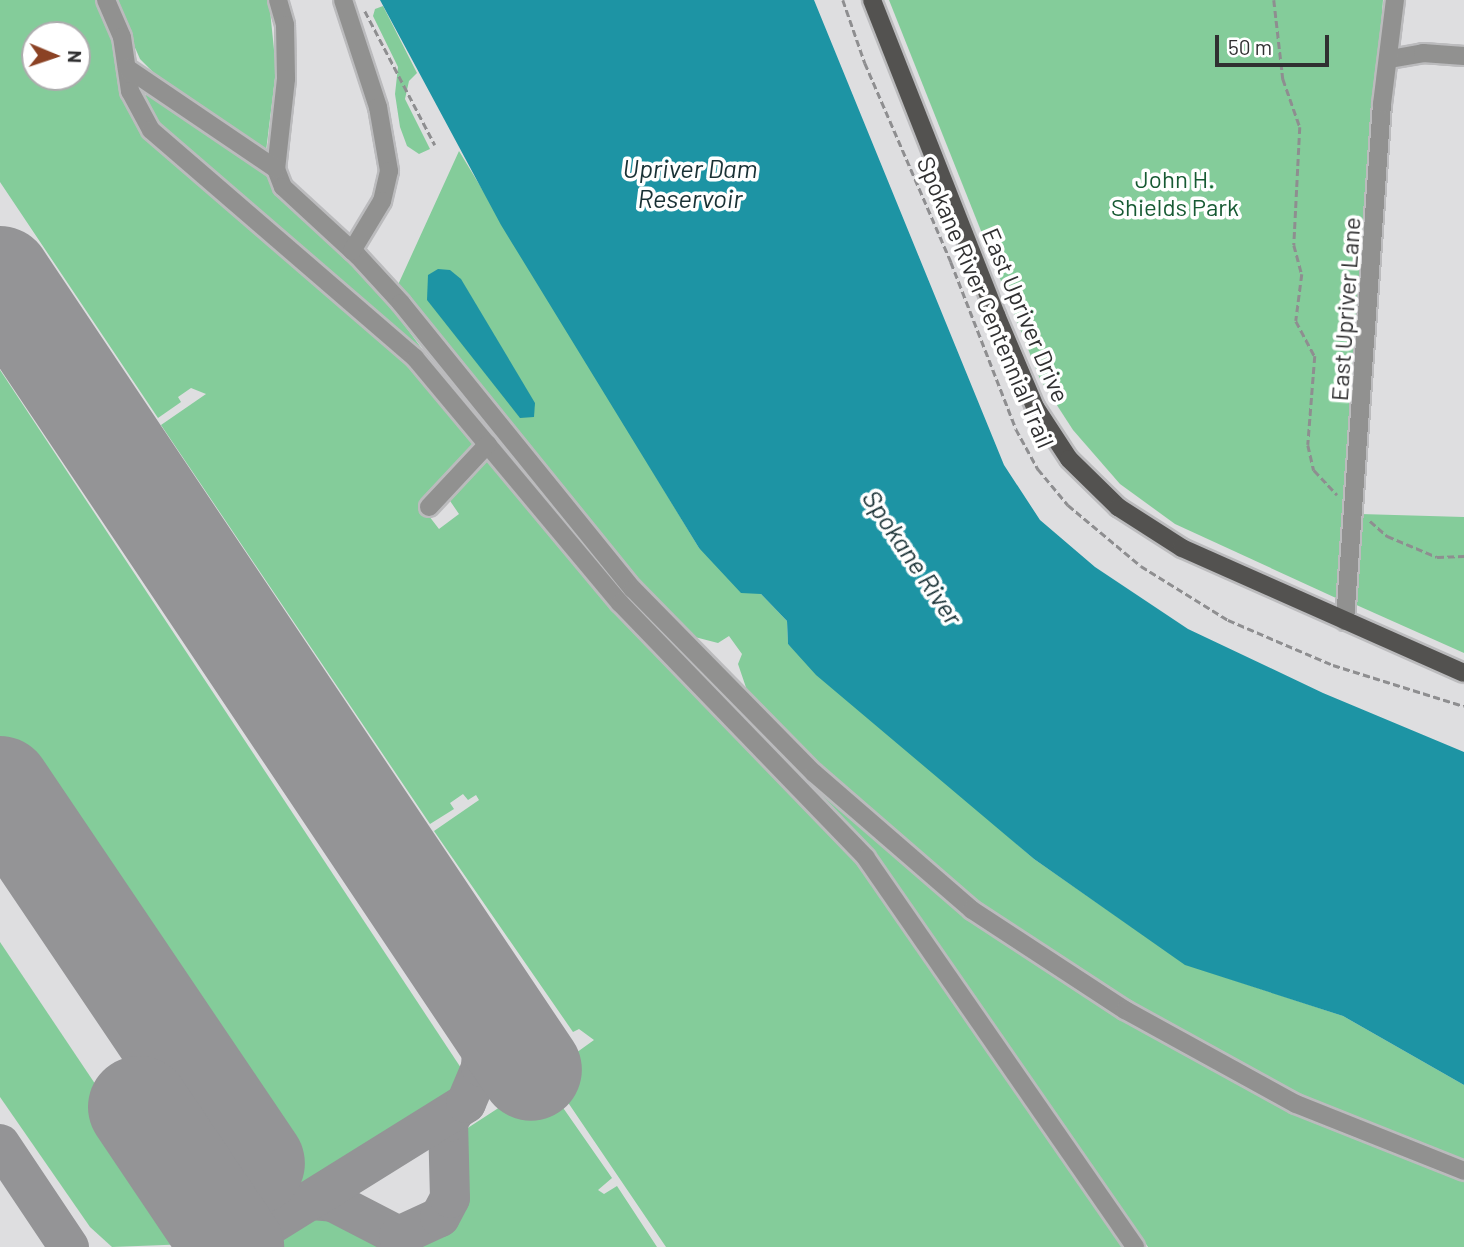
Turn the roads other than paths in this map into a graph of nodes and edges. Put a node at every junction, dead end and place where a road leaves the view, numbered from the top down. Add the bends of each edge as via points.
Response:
1 (106, 0) edge
2 (278, 0) edge
3 (343, 0) edge
4 (873, 0) edge
5 (1395, 0) edge
6 (1464, 56) edge
7 (1390, 59) junction
8 (127, 68) junction
9 (275, 169) junction
10 (352, 251) junction
11 (488, 444) junction
12 (429, 507) dead end
13 (1345, 621) junction
14 (1464, 673) edge
15 (1464, 1171) edge
16 (1135, 1247) edge

1 - 8 street via 122,37
2 - 9 street via 285,25 286,79
3 - 10 street via 378,107 389,172 382,201
4 - 13 main road, East Upriver Drive via 1035,407 1069,459 1118,507 1182,548
5 - 7 street, East Upriver Lane
6 - 7 street via 1423,53
7 - 13 street, East Upriver Lane via 1382,104
8 - 9 street
8 - 11 street via 130,91 151,131 376,321 429,373
9 - 10 street via 283,187
10 - 15 street via 401,303 505,437 633,589 814,773 972,910 1125,1010 1296,1104
11 - 12 street
11 - 16 street via 620,603 866,858
13 - 14 main road, East Upriver Drive

